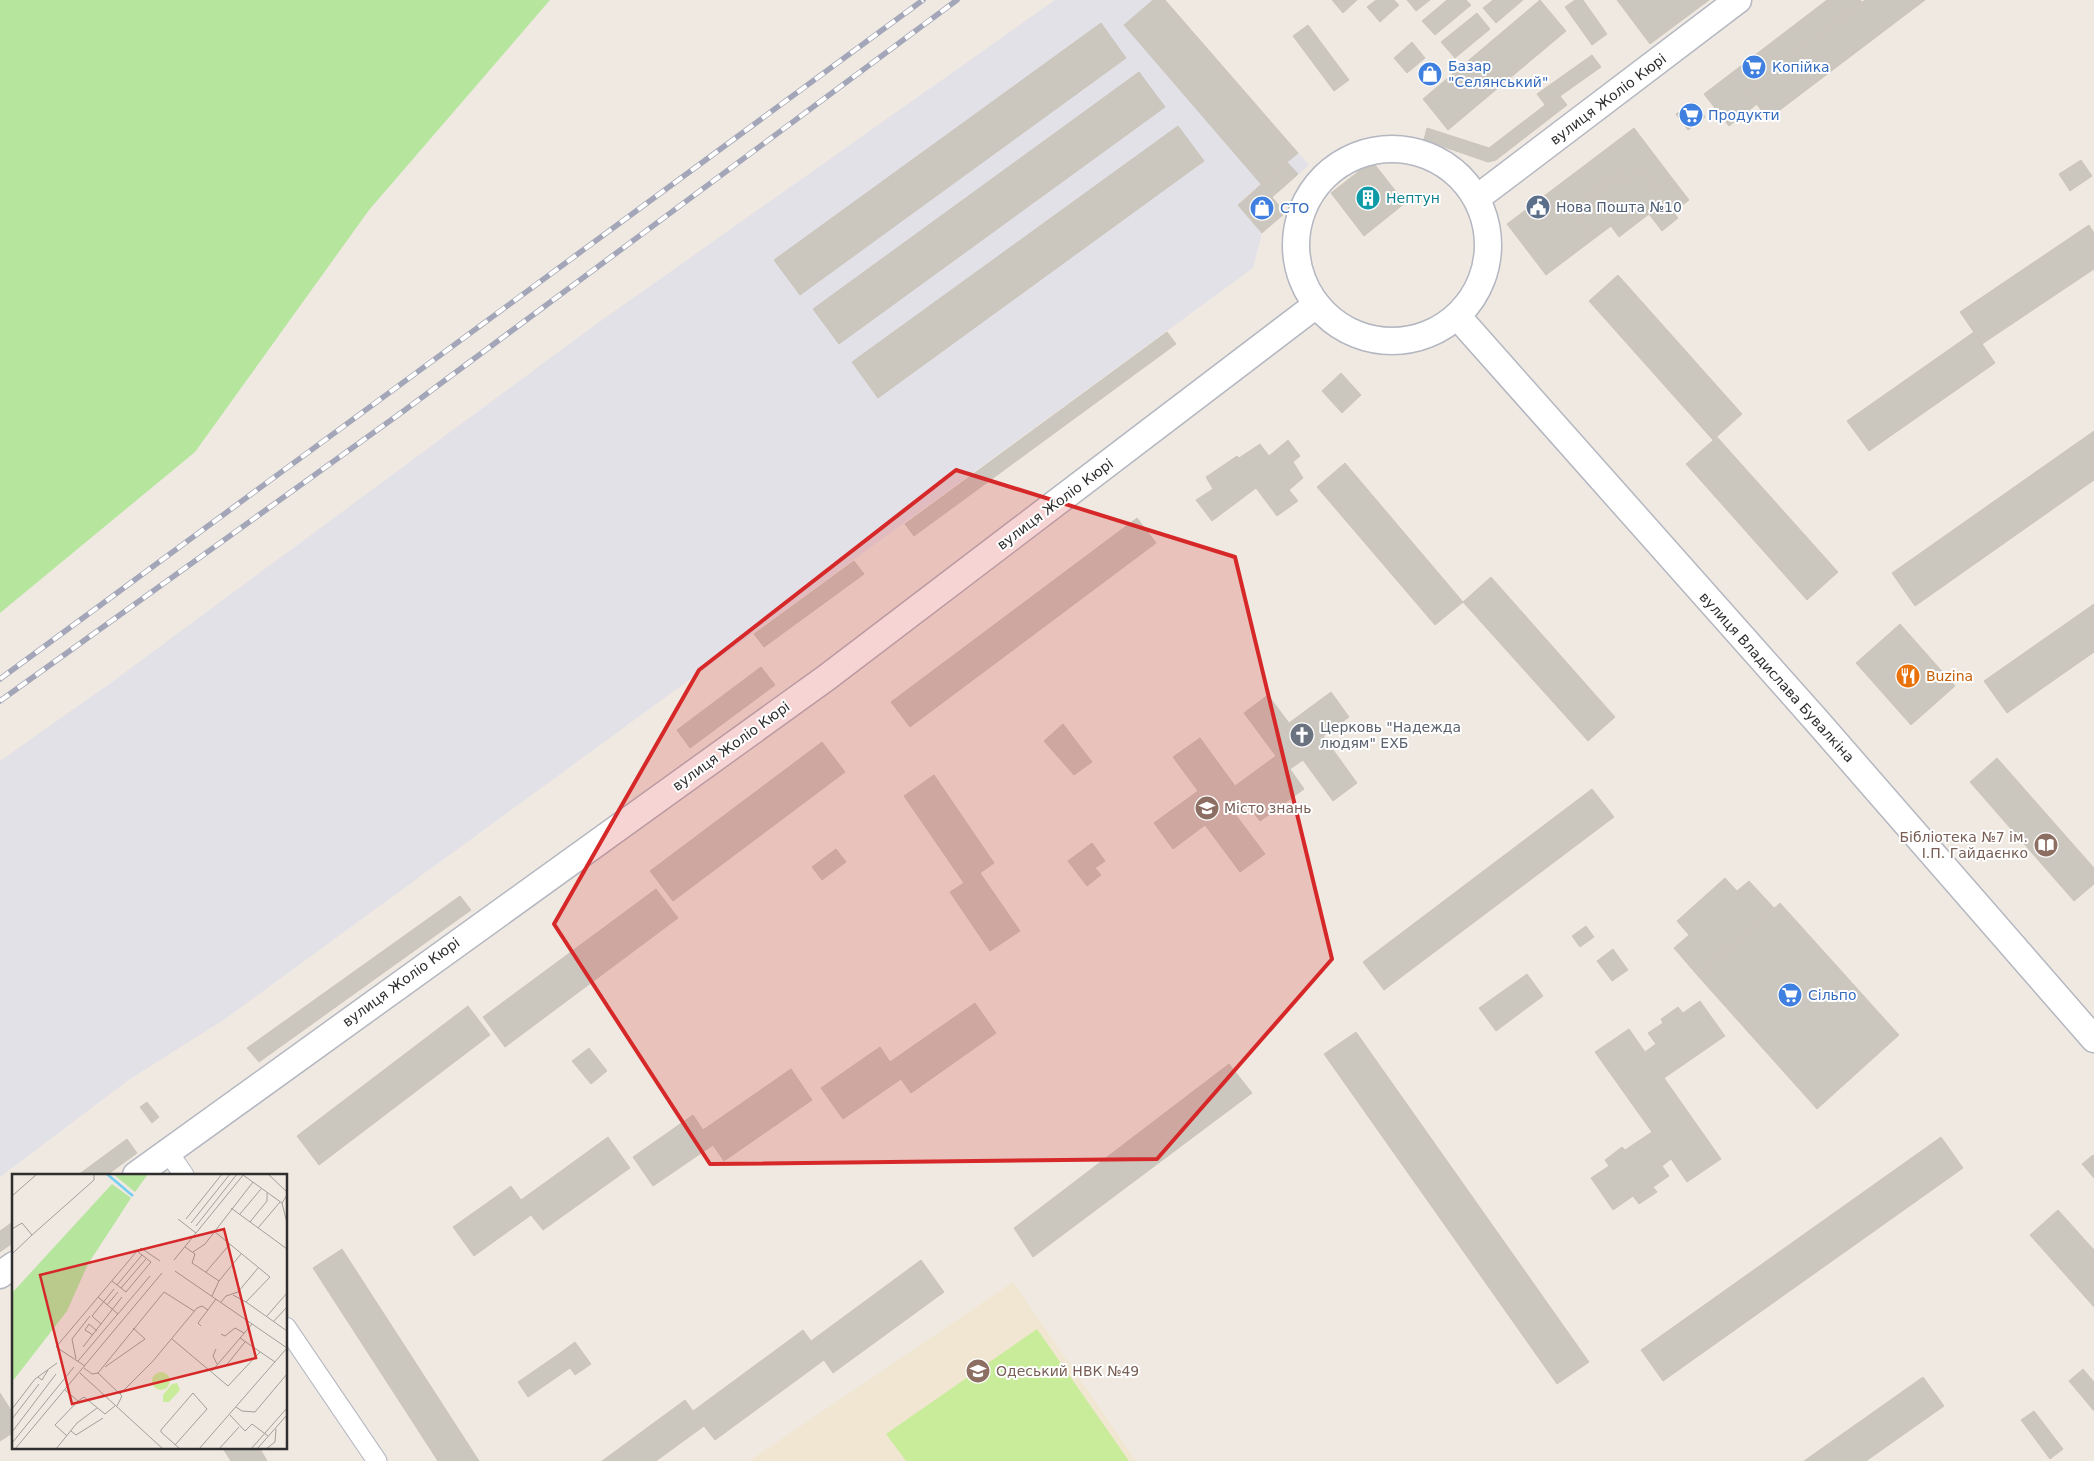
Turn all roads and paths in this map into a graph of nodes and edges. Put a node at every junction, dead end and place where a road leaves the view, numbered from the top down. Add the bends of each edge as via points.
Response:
1 (1738, 0) edge
2 (1477, 198) junction
3 (1316, 305) junction
4 (1458, 317) junction
5 (2094, 1039) edge
6 (168, 1152) junction
7 (137, 1174) edge
8 (183, 1174) edge
9 (12, 1266) edge
10 (0, 1275) edge
11 (288, 1330) edge
12 (377, 1461) edge

1 - 2 street, вулиця Жоліо Кюрі
2 - 3 street via 1456,173 1430,156 1399,148 1367,152 1331,169 1315,186 1300,214 1295,246 1300,277
2 - 4 street via 1488,228 1488,260 1478,291
3 - 4 street via 1339,326 1368,339 1400,341 1431,334
3 - 6 street, вулиця Жоліо Кюрі via 826,678
4 - 5 street, вулиця Владислава Бувалкіна
6 - 7 street, вулиця Жоліо Кюрі
6 - 8 street
9 - 10 street
11 - 12 street

